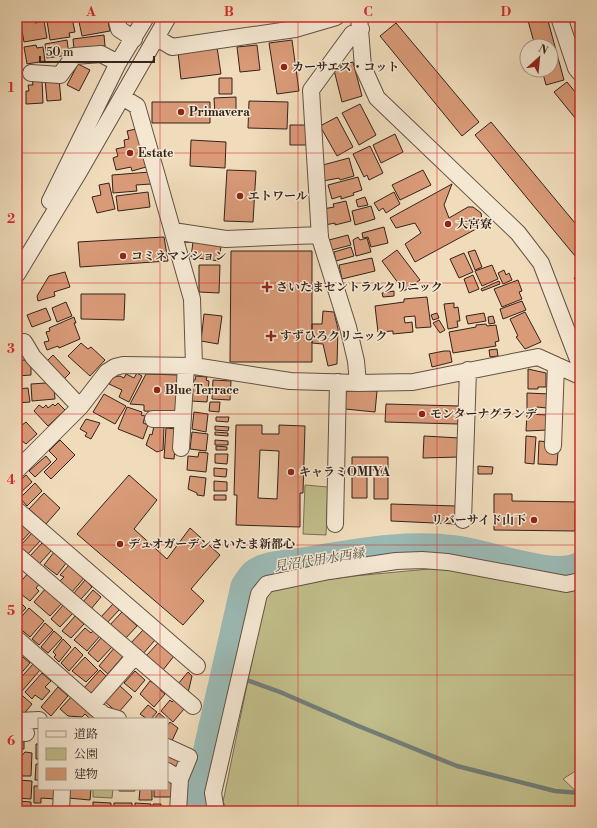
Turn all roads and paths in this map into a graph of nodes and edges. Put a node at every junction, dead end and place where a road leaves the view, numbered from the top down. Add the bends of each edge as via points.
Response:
1 (116, 17) edge
2 (146, 17) edge
3 (168, 17) edge
4 (336, 17) edge
5 (559, 17) edge
6 (360, 23) edge
7 (156, 38) junction
8 (134, 39) junction
9 (118, 63) junction
10 (31, 73) dead end
11 (580, 73) edge
12 (122, 97) junction
13 (173, 231) junction
14 (320, 235) junction
15 (17, 269) edge
16 (17, 274) edge
17 (24, 342) dead end
18 (580, 365) edge
19 (190, 366) junction
20 (556, 366) junction
21 (468, 370) junction
22 (580, 376) edge
23 (338, 382) junction
24 (358, 383) junction
25 (80, 407) junction
26 (153, 419) dead end
27 (183, 420) junction
28 (553, 446) dead end
29 (181, 448) dead end
30 (17, 470) edge
31 (17, 510) edge
32 (463, 520) dead end
33 (334, 524) dead end
34 (17, 554) edge
35 (580, 582) edge
36 (17, 639) edge
37 (135, 656) junction
38 (197, 666) dead end
39 (92, 705) junction
40 (193, 706) dead end
41 (114, 718) edge
42 (38, 720) edge
43 (20, 729) edge
44 (168, 747) edge
45 (174, 775) edge
46 (62, 790) edge
47 (61, 811) edge
48 (178, 811) edge
49 (216, 811) edge

1 - 8 street via 119,29
2 - 8 street
3 - 7 street
4 - 7 street via 295,30 172,46
5 - 11 street
6 - 14 street via 311,90
6 - 18 street via 363,67 377,98 518,233 540,263
7 - 12 street
8 - 9 street
9 - 10 street via 101,54 74,56 60,74
9 - 15 street
12 - 13 street via 137,106
12 - 16 street
13 - 14 street via 226,239
13 - 19 street via 192,299
14 - 24 street via 348,327
17 - 25 street via 32,357
19 - 23 street via 290,381
19 - 25 street via 137,364 115,367 107,372
19 - 27 street
20 - 21 street via 538,357
20 - 22 street
20 - 28 street
21 - 24 street via 413,382
21 - 32 street
23 - 24 street
23 - 33 street
25 - 30 street
26 - 27 street
27 - 29 street
31 - 38 street
34 - 37 street
35 - 49 street via 566,584 448,562 422,560 396,561 329,571 267,584 259,594 213,793
36 - 39 street
37 - 39 street
37 - 40 street
39 - 41 street via 104,715
42 - 43 street
44 - 45 street via 189,757
45 - 48 street
46 - 47 street

